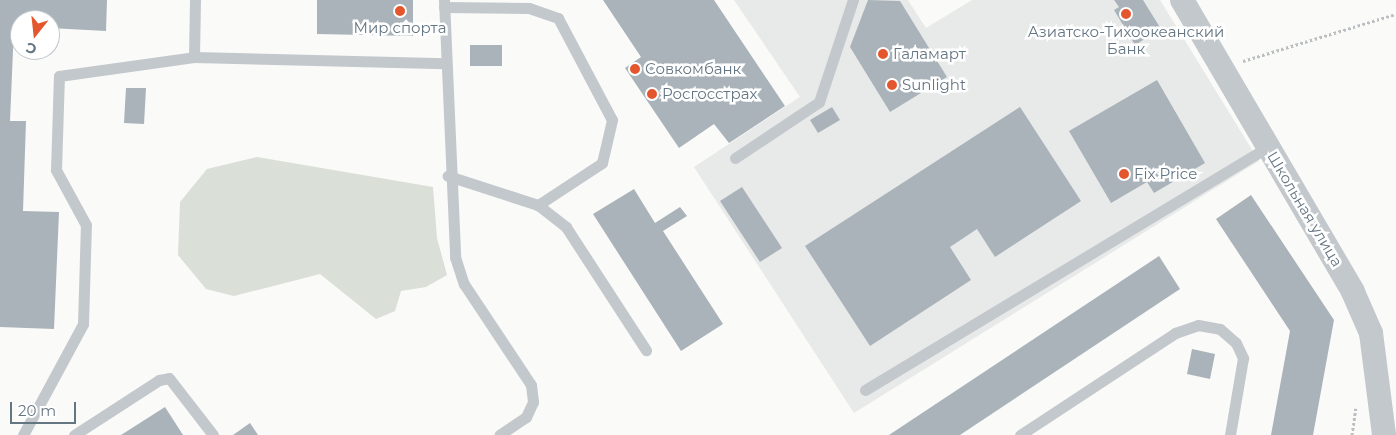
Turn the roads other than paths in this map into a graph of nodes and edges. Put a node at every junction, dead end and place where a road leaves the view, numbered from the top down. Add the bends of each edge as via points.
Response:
1 (195, 0) edge
2 (853, 0) edge
3 (1185, 1) edge
4 (444, 3) edge
5 (194, 57) junction
6 (445, 63) junction
7 (1268, 147) junction
8 (734, 158) dead end
9 (448, 176) junction
10 (538, 204) junction
11 (646, 350) dead end
12 (864, 390) dead end
13 (23, 435) edge
14 (74, 435) edge
15 (213, 435) edge
16 (499, 435) edge
17 (1020, 435) edge
18 (1230, 435) edge
19 (1384, 435) edge

1 - 5 lane
2 - 8 lane via 819,102
3 - 7 street, Школьная улица
4 - 6 lane
4 - 10 lane via 529,8 558,18 606,101 612,120 602,163
5 - 6 lane
5 - 13 lane via 59,76 56,170 86,225 83,324
6 - 9 lane
7 - 12 lane
7 - 19 street, Школьная улица via 1328,244 1371,333
9 - 10 lane
9 - 16 lane via 455,257 464,284 532,385 534,402 526,418
10 - 11 lane via 566,226
14 - 15 lane via 159,380 169,378
17 - 18 lane via 1175,333 1198,325 1220,329 1236,343 1242,358

